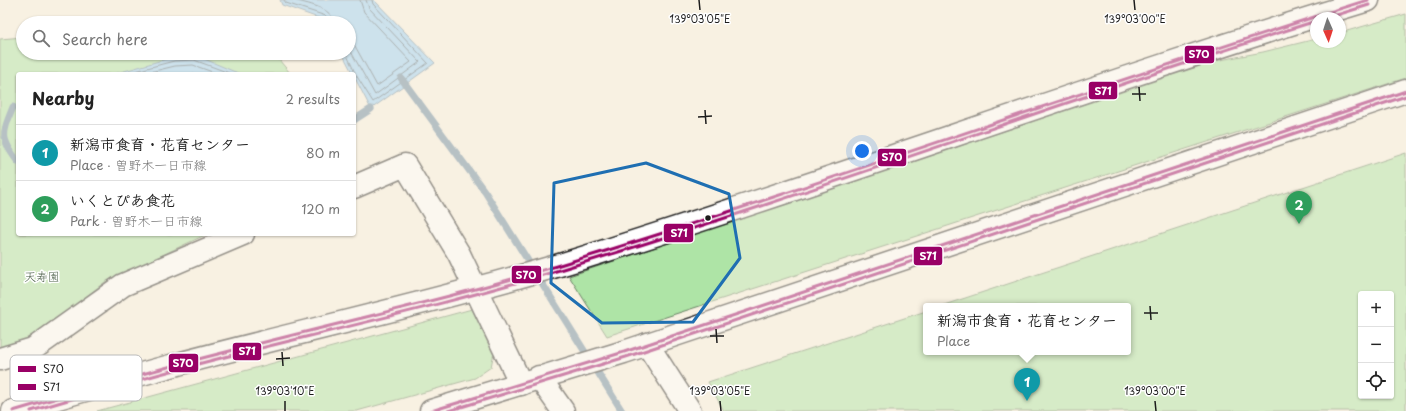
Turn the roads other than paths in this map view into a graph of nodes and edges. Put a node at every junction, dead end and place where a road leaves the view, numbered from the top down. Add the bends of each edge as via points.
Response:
1 (1368, 0) edge
2 (1406, 91) edge
3 (356, 186) edge
4 (238, 236) edge
5 (476, 289) junction
6 (647, 344) junction
7 (13, 355) edge
8 (10, 356) edge
9 (0, 359) edge
10 (142, 374) edge
11 (539, 378) junction
12 (48, 401) edge
13 (13, 411) edge
14 (431, 411) edge
15 (563, 411) edge
16 (690, 411) edge

1 - 5 main road via 1272,29 895,157
2 - 6 main road
3 - 5 main road via 405,165 459,254
4 - 7 main road via 123,285 33,349
5 - 10 main road
5 - 11 main road
6 - 11 main road
6 - 16 main road
8 - 9 main road
11 - 14 main road
11 - 15 main road
12 - 13 main road

